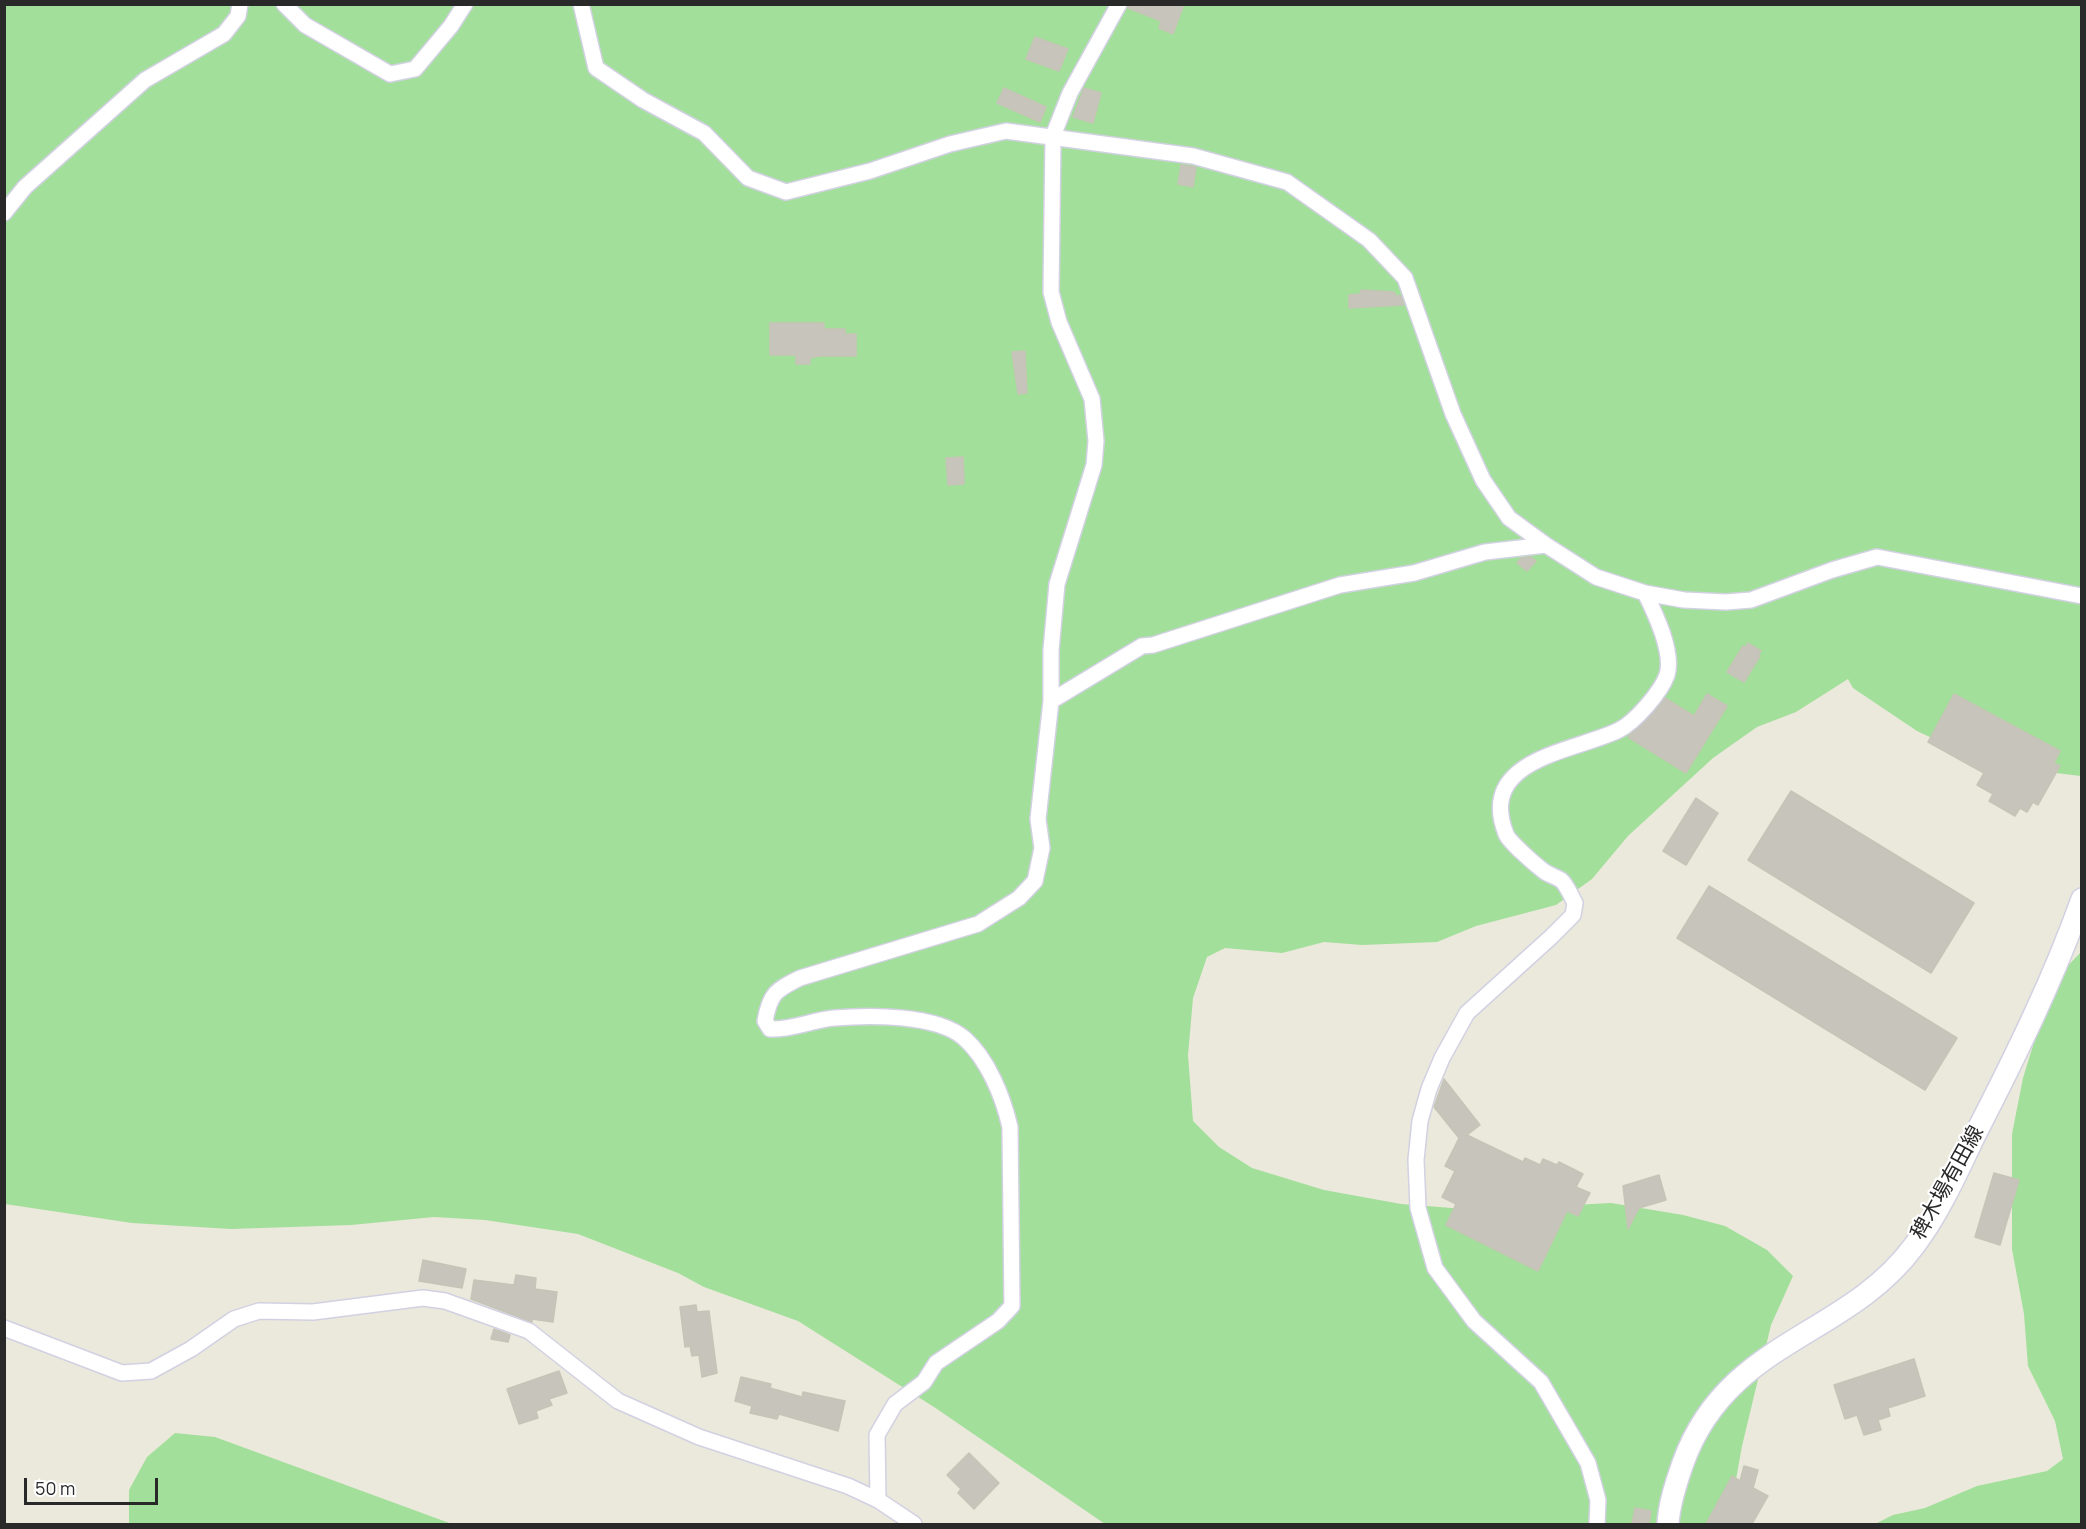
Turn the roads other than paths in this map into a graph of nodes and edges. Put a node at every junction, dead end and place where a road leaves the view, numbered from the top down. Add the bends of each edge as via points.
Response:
1 (240, 4) edge
2 (284, 4) edge
3 (465, 4) edge
4 (581, 4) edge
5 (1119, 4) edge
6 (1053, 136) junction
7 (4, 213) edge
8 (1546, 546) junction
9 (1645, 592) junction
10 (2082, 596) edge
11 (1051, 701) junction
12 (2082, 899) edge
13 (4, 1328) edge
14 (878, 1500) junction
15 (914, 1524) edge
16 (1597, 1524) edge
17 (1668, 1524) edge

1 - 7 street via 238,16 224,34 145,80 25,187
2 - 3 street via 305,25 390,75 415,69
4 - 6 street via 596,68 643,100 704,133 748,178 786,192 1006,131
5 - 6 street via 1070,93
6 - 8 street via 1192,156 1287,182 1370,240 1405,278 1453,414 1483,480 1509,518
6 - 11 street via 1051,292 1059,322 1092,399 1096,441 1094,465 1058,584 1051,650
8 - 9 street via 1596,577
8 - 11 street via 1485,552 1414,573 1340,585 1142,646
9 - 10 street via 1684,600 1751,600 1877,557
9 - 16 street via 1664,631 1667,674 1654,696 1620,729 1541,758 1518,771 1504,787 1502,812 1506,836 1544,871 1562,881 1575,903 1573,915 1467,1013 1429,1089 1416,1160 1419,1208 1435,1268 1474,1321 1541,1382 1588,1463 1598,1500
11 - 14 street via 1038,819 1042,848 1035,881 1019,898 978,924 800,978 777,990 768,1002 765,1021 770,1029 783,1030 832,1018 886,1015 942,1027 963,1037 981,1059 1003,1099 1010,1127 1012,1306 998,1321 936,1363 924,1382 895,1404 877,1435
12 - 17 main road, 稗木場有田線 via 2033,1020 1950,1185 1914,1247 1889,1274 1857,1299 1778,1349 1724,1392 1689,1446 1675,1485
13 - 14 street via 122,1373 151,1371 234,1319 260,1311 313,1312 423,1298 445,1300 529,1331 618,1401 699,1437 848,1486
14 - 15 street

